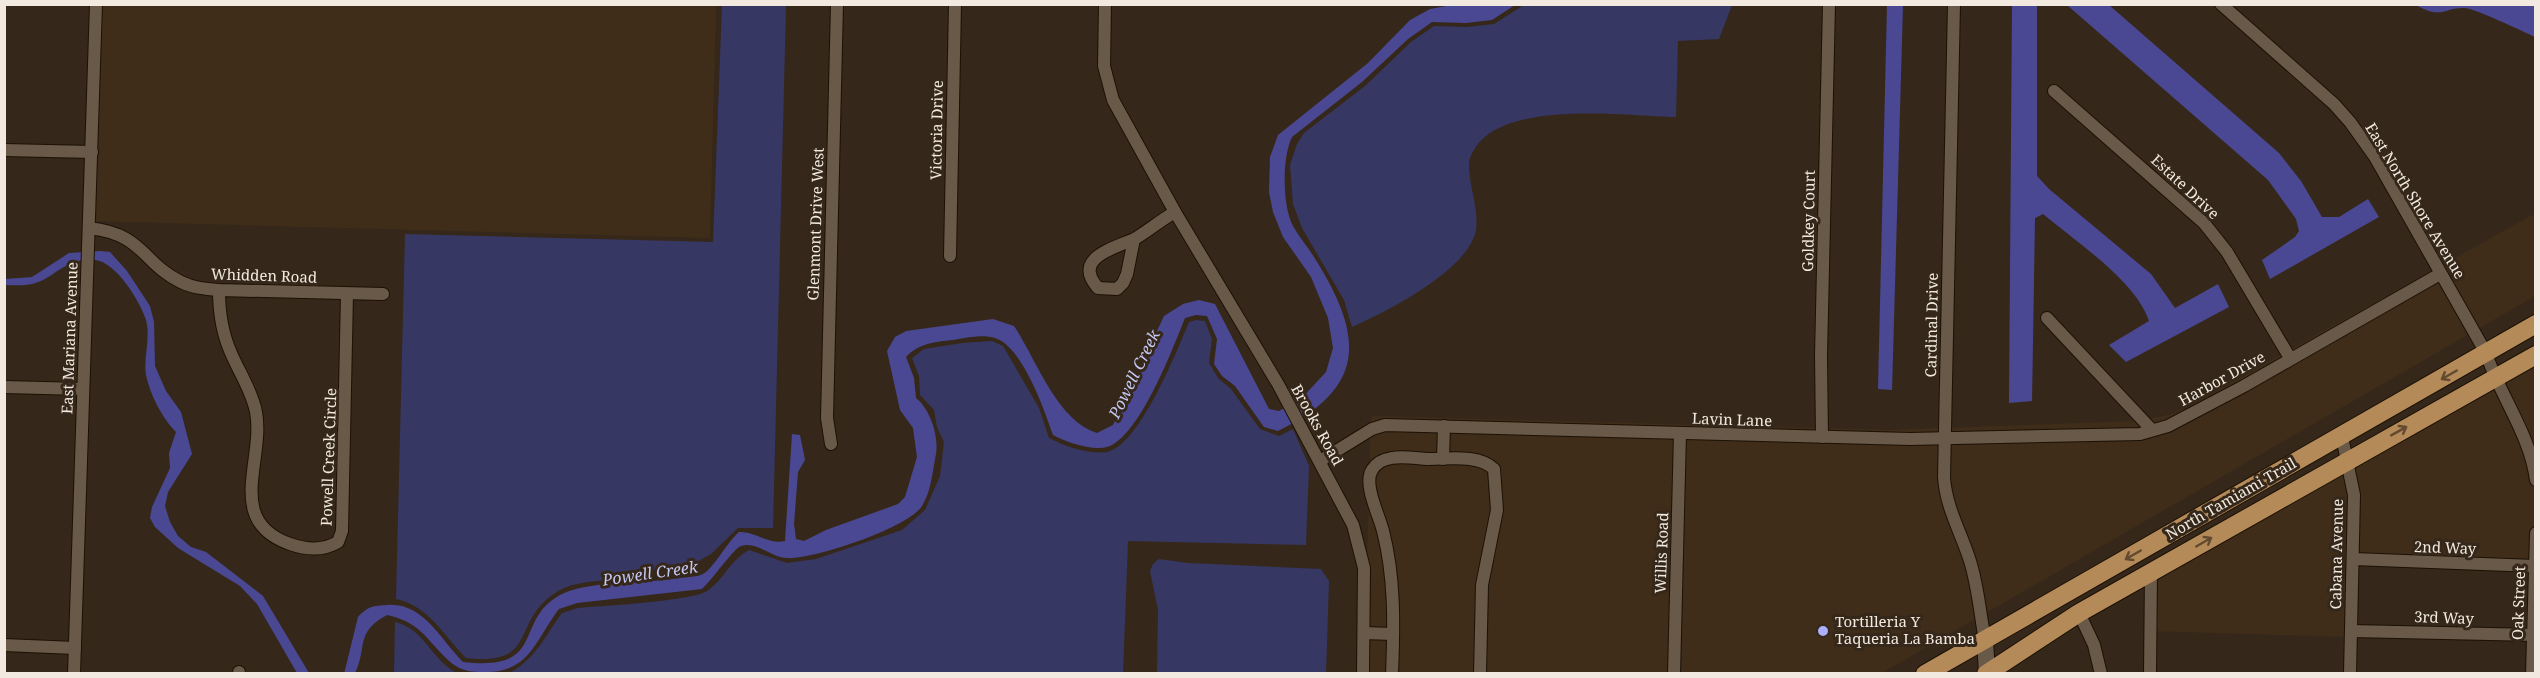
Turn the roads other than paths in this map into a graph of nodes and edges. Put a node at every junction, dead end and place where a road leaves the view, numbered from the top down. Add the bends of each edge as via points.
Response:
1 (96, 4) edge
2 (837, 4) edge
3 (955, 4) edge
4 (1105, 4) edge
5 (1829, 4) edge
6 (1954, 4) edge
7 (2221, 4) edge
8 (2054, 91) dead end
9 (4, 150) edge
10 (92, 152) junction
11 (1175, 212) junction
12 (89, 228) junction
13 (1134, 239) junction
14 (950, 256) dead end
15 (2440, 274) junction
16 (219, 290) junction
17 (347, 294) junction
18 (383, 294) dead end
19 (2047, 318) dead end
20 (2535, 324) edge
21 (2486, 353) junction
22 (2535, 355) edge
23 (2290, 358) junction
24 (2494, 379) junction
25 (4, 387) edge
26 (83, 389) junction
27 (1444, 426) junction
28 (2152, 430) junction
29 (1680, 433) junction
30 (2342, 437) junction
31 (1822, 438) junction
32 (1944, 438) junction
33 (831, 444) dead end
34 (1443, 459) junction
35 (2347, 459) junction
36 (1320, 461) junction
37 (2535, 480) edge
38 (2535, 533) edge
39 (2354, 559) junction
40 (2535, 566) edge
41 (2151, 572) junction
42 (2079, 613) junction
43 (2351, 631) junction
44 (1364, 633) junction
45 (1393, 634) junction
46 (2534, 635) edge
47 (1985, 639) junction
48 (4, 645) edge
49 (75, 648) junction
50 (1987, 673) edge
51 (74, 674) edge
52 (1363, 674) edge
53 (1392, 674) edge
54 (1480, 674) edge
55 (1674, 674) edge
56 (1925, 674) edge
57 (2100, 674) edge
58 (2150, 674) edge
59 (2350, 674) edge
60 (2532, 674) edge

1 - 10 street, East Mariana Avenue
2 - 33 street, Glenmont Drive West via 827,418
3 - 14 street, Victoria Drive
4 - 11 street, Brooks Road via 1104,54 1109,89
5 - 31 street, Goldkey Court
6 - 32 street, Cardinal Drive
7 - 15 street, East North Shore Avenue via 2350,122
8 - 23 street, Estate Drive via 2204,223 2227,252
9 - 10 street
10 - 12 street, East Mariana Avenue
11 - 13 street
11 - 36 street, Brooks Road
12 - 16 street, Whidden Road via 108,230 132,241 182,283
12 - 26 street, East Mariana Avenue
13 - 13 street via 1102,252 1093,261 1092,281 1098,288 1117,289 1123,283
15 - 21 street, East North Shore Avenue
15 - 23 street, Harbor Drive
16 - 17 street, Whidden Road
16 - 17 street, Powell Creek Circle via 227,343 256,411 258,438 250,501 254,514 278,538 310,549 333,545 342,531
17 - 18 street, Whidden Road
19 - 28 street
20 - 21 main road, North Tamiami Trail
21 - 24 street
21 -> 30 main road, North Tamiami Trail
22 - 24 main road, North Tamiami Trail
23 - 28 street, Harbor Drive via 2168,426
35 -> 24 main road, North Tamiami Trail
24 - 37 street via 2529,450
25 - 26 street
26 - 49 street, East Mariana Avenue
27 - 29 street, Lavin Lane
27 - 34 street
27 - 36 street, Lavin Lane via 1385,425
28 - 32 street, Lavin Lane via 2126,436
29 - 31 street, Lavin Lane
29 - 55 street, Willis Road
30 - 35 street, Cabana Avenue
30 -> 47 main road, North Tamiami Trail
31 - 32 street, Lavin Lane
32 - 47 street, Cardinal Drive via 1946,496 1971,562
34 - 45 street via 1391,458 1373,467 1368,477 1392,578
34 - 54 street via 1487,462 1496,476 1497,510 1482,585
35 - 39 street, Cabana Avenue via 2354,495
41 -> 35 main road, North Tamiami Trail
36 - 44 street, Brooks Road via 1360,546 1365,583
38 - 40 street, Oak Street
39 - 40 street, 2nd Way
39 - 43 street, Cabana Avenue
40 - 46 street, Oak Street
41 - 42 main road, North Tamiami Trail
41 - 58 street
42 - 50 main road, North Tamiami Trail
42 - 57 street via 2094,645
43 - 46 street, 3rd Way
43 - 59 street, Cabana Avenue
44 - 45 street
44 - 52 street, Brooks Road
45 - 53 street
46 - 60 street, Oak Street
47 - 50 main road
47 - 56 main road, North Tamiami Trail
48 - 49 street
49 - 51 street, East Mariana Avenue

